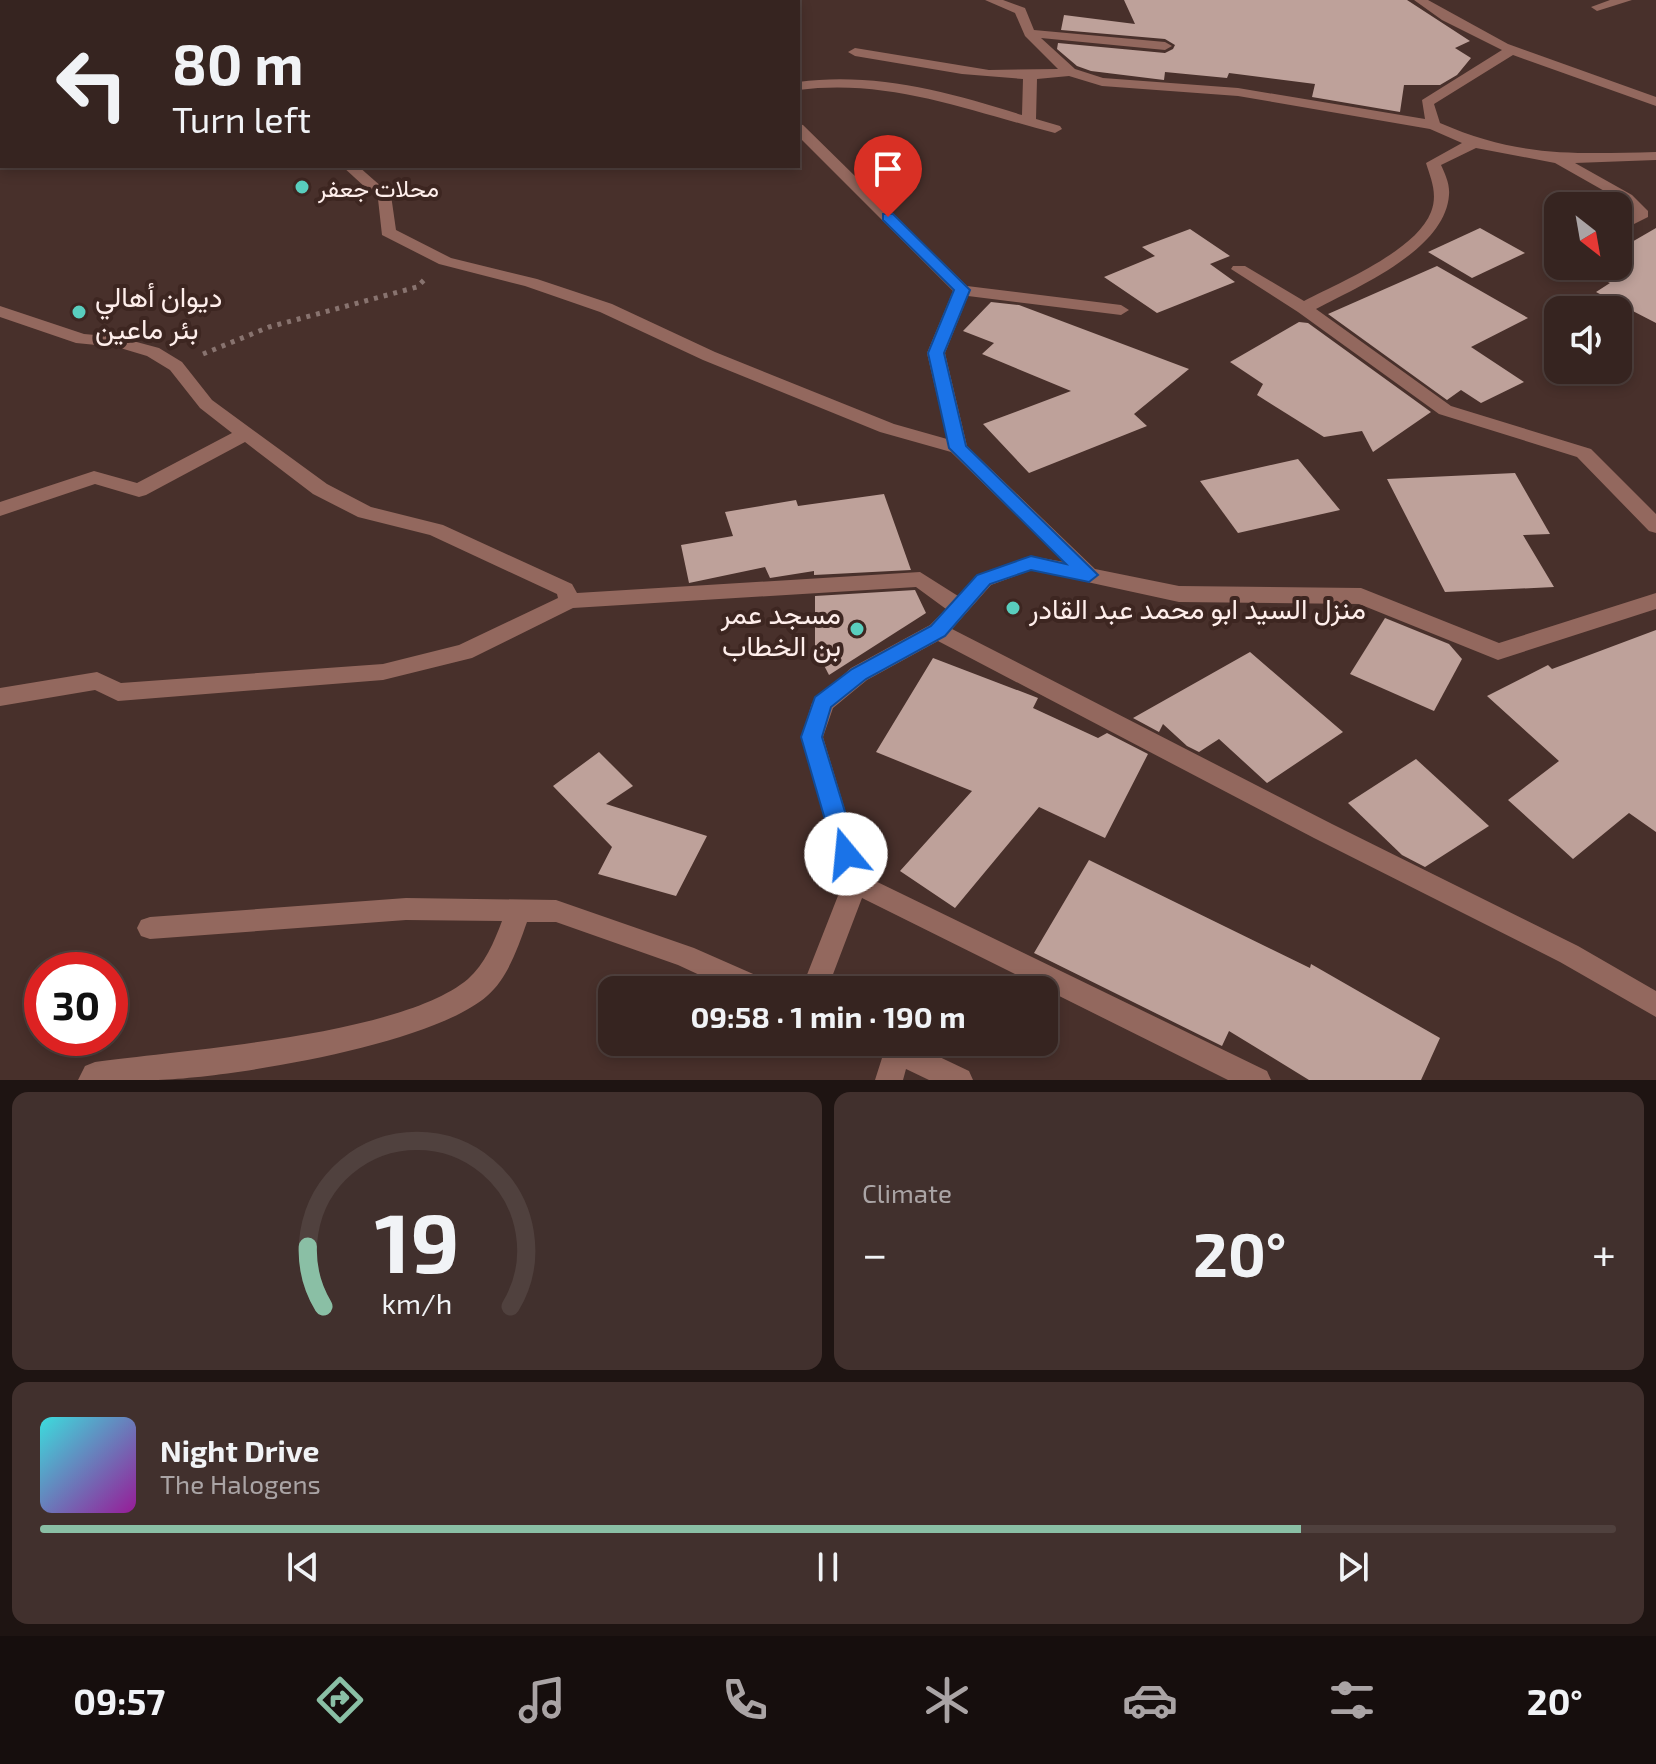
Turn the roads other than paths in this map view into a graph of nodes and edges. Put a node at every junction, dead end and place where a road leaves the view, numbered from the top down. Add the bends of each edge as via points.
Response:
1 (699, 0) edge
2 (720, 0) edge
3 (991, 0) edge
4 (1420, 0) edge
5 (1626, 0) edge
6 (1597, 7) dead end
7 (1030, 33) junction
8 (1165, 46) dead end
9 (1513, 49) junction
10 (855, 52) dead end
11 (1070, 72) junction
12 (1030, 78) junction
13 (800, 86) edge
14 (1656, 103) edge
15 (1634, 111) dead end
16 (1029, 122) junction
17 (1434, 125) junction
18 (1055, 129) dead end
19 (800, 130) edge
20 (1474, 143) junction
21 (1656, 156) edge
22 (1557, 159) junction
23 (351, 168) edge
24 (1616, 192) edge
25 (1632, 203) edge
26 (1632, 220) edge
27 (1239, 269) dead end
28 (962, 290) junction
29 (1304, 308) junction
30 (1121, 310) dead end
31 (0, 311) edge
32 (245, 434) junction
33 (958, 448) junction
34 (0, 509) edge
35 (1656, 526) edge
36 (1089, 575) junction
37 (570, 601) junction
38 (1656, 601) edge
39 (957, 606) junction
40 (938, 631) junction
41 (0, 697) edge
42 (855, 883) junction
43 (519, 910) junction
44 (150, 928) dead end
45 (729, 976) edge
46 (819, 976) edge
47 (1656, 1005) edge
48 (888, 1056) edge
49 (907, 1056) edge
50 (92, 1080) edge
51 (889, 1080) edge
52 (959, 1080) edge
53 (1257, 1080) edge

1 - 2 street
3 - 7 street via 1021,11
4 - 9 street via 1444,18
5 - 6 street
7 - 8 street
7 - 11 street
9 - 14 street
9 - 17 street via 1427,103
10 - 12 street via 928,62 973,75
11 - 12 street
11 - 17 street via 1102,82 1238,92
12 - 16 street
13 - 16 street via 833,78 915,91
14 - 15 street
16 - 18 street
17 - 20 street
19 - 28 street
20 - 22 street
20 - 29 street via 1433,163 1443,194 1434,227 1396,257
21 - 22 street
22 - 24 street
23 - 33 street via 386,198 388,232 445,261 606,308 887,428
25 - 26 street via 1643,214
27 - 29 street
28 - 30 street
28 - 33 street via 936,353
29 - 35 street via 1445,410 1584,453
31 - 32 street via 82,339 153,352 176,366 206,404
32 - 34 street via 139,490 94,477
32 - 37 street via 331,495 365,512 436,530 565,589
33 - 36 street
36 - 38 street via 1179,594 1361,596 1498,652
36 - 39 street via 1031,563 984,580
37 - 39 street via 920,579
37 - 41 street via 464,652 383,672 118,692 97,681
39 - 40 street
40 - 42 street via 859,674 823,703 812,737
40 - 47 street via 1569,954
42 - 46 street
42 - 53 street
43 - 44 street via 406,909
43 - 45 street via 556,911
43 - 50 street via 505,951 473,992 409,1021 316,1043 95,1075
48 - 51 street
49 - 52 street

